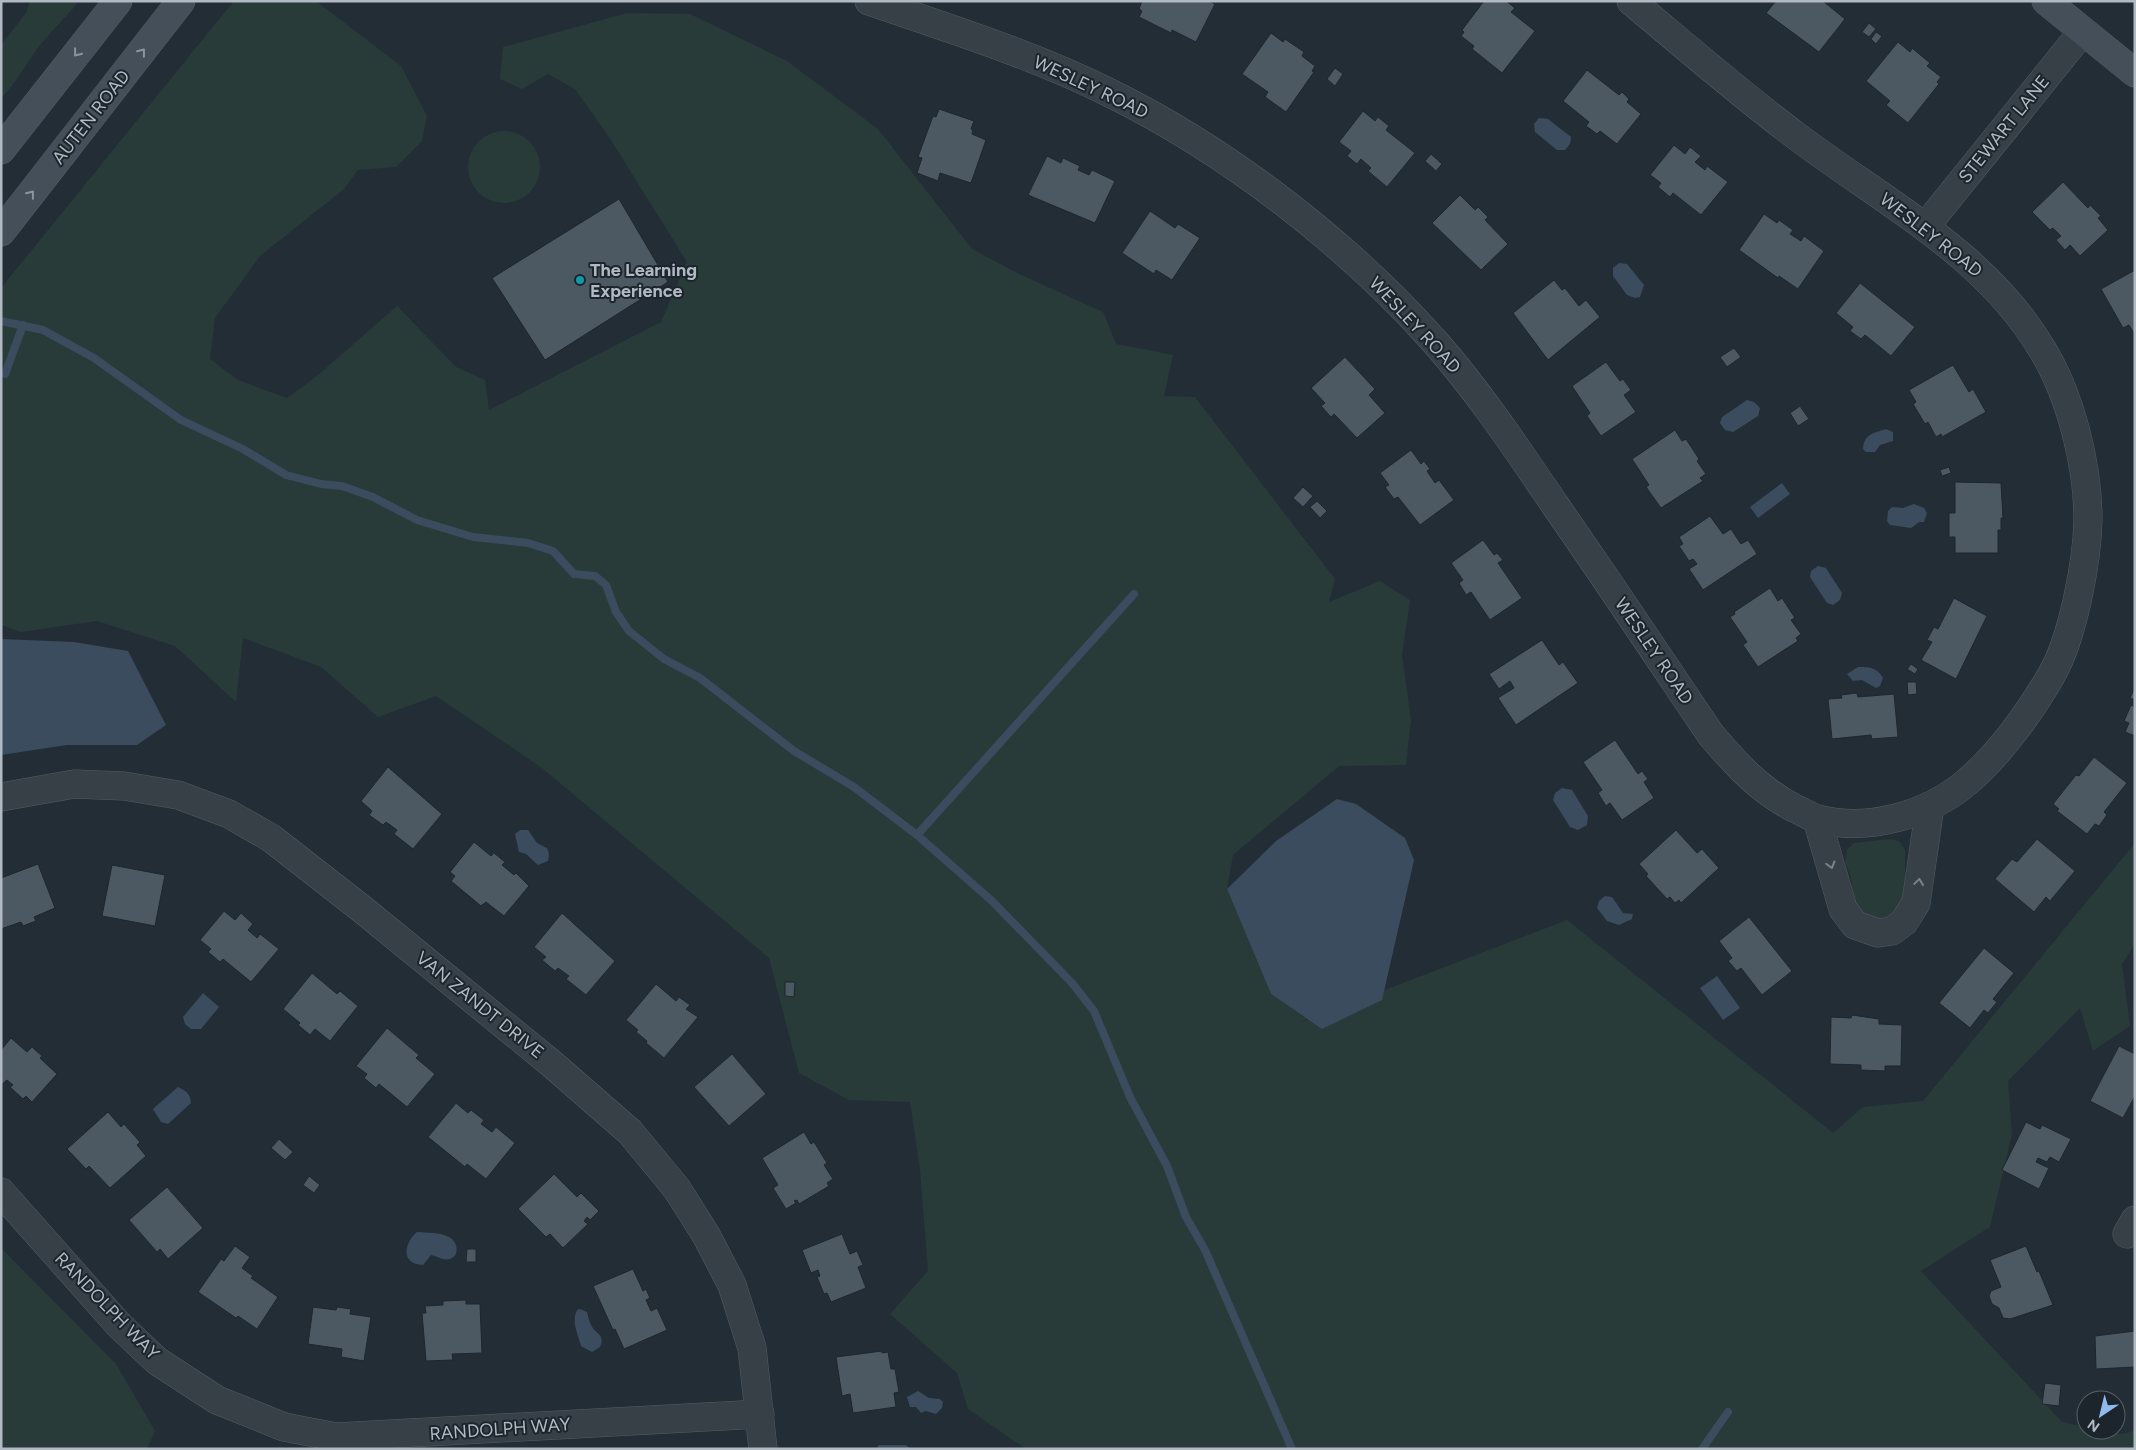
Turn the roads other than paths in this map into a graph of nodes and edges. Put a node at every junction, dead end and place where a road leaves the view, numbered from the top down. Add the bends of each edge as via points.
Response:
1 (118, 1) edge
2 (182, 1) edge
3 (869, 1) edge
4 (1631, 1) edge
5 (2046, 1) edge
6 (2083, 31) junction
7 (2135, 73) edge
8 (1, 150) edge
9 (1925, 227) junction
10 (1, 232) edge
11 (1, 798) edge
12 (1930, 806) junction
13 (1817, 819) junction
14 (1, 1192) edge
15 (760, 1414) junction
16 (763, 1449) edge

1 -> 8 street
10 -> 2 street, AUTEN ROAD
3 - 13 street, WESLEY ROAD via 1042,62 1112,94 1175,128 1244,173 1329,240 1390,294 1487,404 1710,735 1746,776 1772,797
4 - 9 street, WESLEY ROAD via 1793,134
5 - 6 street
6 - 7 street
6 - 9 street, STEWART LANE
9 - 12 street, WESLEY ROAD via 1970,262 2009,303 2043,350 2068,401 2084,474 2088,520 2074,613 2054,672 2010,735 1966,783
11 - 15 street, VAN ZANDT DRIVE via 74,784 124,786 178,795 229,814 271,838 362,909 630,1132 677,1189 732,1285 752,1348
12 - 13 street, WESLEY ROAD via 1896,819 1854,823
13 -> 12 street via 1844,909 1855,925 1878,934 1892,931 1904,922 1916,903
14 - 15 street, RANDOLPH WAY via 118,1324 157,1361 217,1400 284,1427 336,1437
15 - 16 street, VAN ZANDT DRIVE

